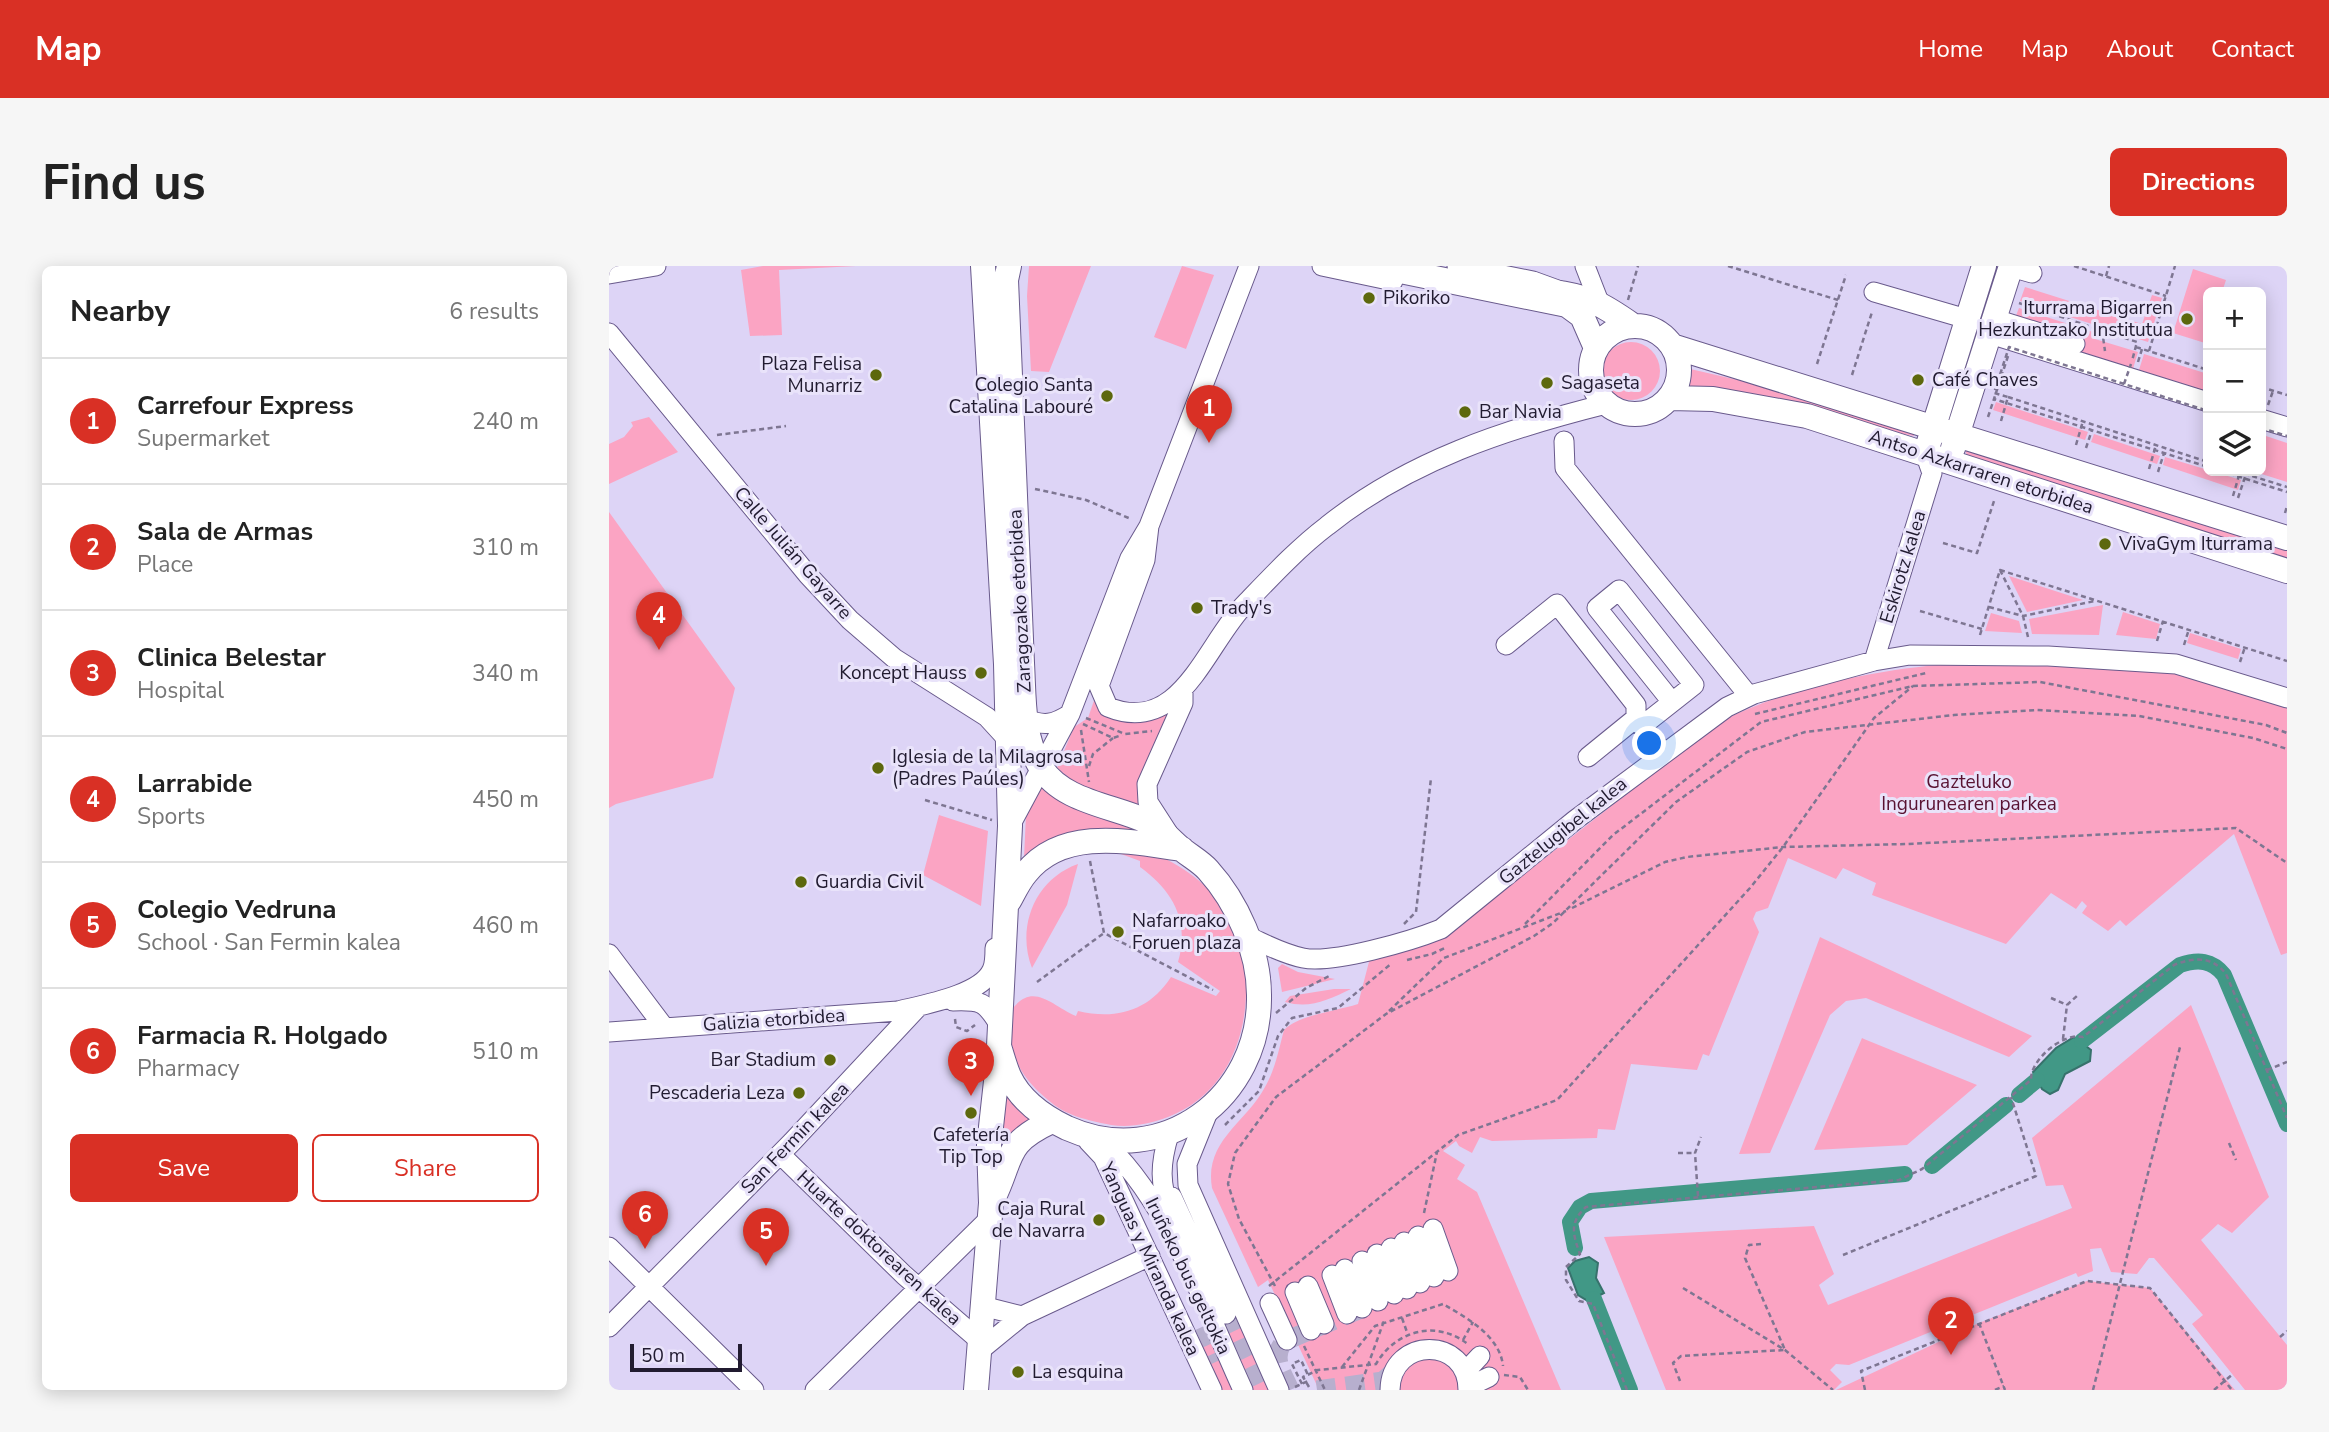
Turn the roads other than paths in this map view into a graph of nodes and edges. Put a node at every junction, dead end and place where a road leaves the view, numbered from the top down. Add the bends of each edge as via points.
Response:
1 (654, 266) edge
2 (983, 266) edge
3 (1009, 266) edge
4 (1249, 266) edge
5 (1322, 266) edge
6 (1375, 266) edge
7 (1411, 266) edge
8 (1457, 266) edge
9 (1585, 266) edge
10 (1984, 266) edge
11 (2018, 269) edge
12 (1537, 273) edge
13 (609, 274) edge
14 (1874, 292) dead end
15 (1569, 300) junction
16 (1599, 302) junction
17 (1630, 314) junction
18 (1967, 319) junction
19 (1993, 326) junction
20 (611, 339) edge
21 (2075, 344) dead end
22 (1675, 347) junction
23 (1596, 348) junction
24 (1670, 398) junction
25 (2203, 400) edge
26 (1606, 404) junction
27 (2266, 412) edge
28 (1933, 426) junction
29 (2287, 427) edge
30 (1958, 434) junction
31 (1564, 441) dead end
32 (1935, 463) junction
33 (1140, 522) junction
34 (2287, 538) edge
35 (2287, 571) edge
36 (1506, 645) dead end
37 (1874, 661) junction
38 (1183, 693) junction
39 (2287, 698) edge
40 (1672, 702) junction
41 (1749, 706) junction
42 (1074, 714) junction
43 (1025, 719) junction
44 (1639, 722) junction
45 (1008, 740) junction
46 (1663, 753) junction
47 (1588, 757) dead end
48 (1040, 767) junction
49 (1010, 826) junction
50 (1182, 850) junction
51 (1008, 913) junction
52 (1247, 936) junction
53 (609, 954) edge
54 (928, 1003) junction
55 (664, 1027) junction
56 (990, 1031) junction
57 (609, 1032) edge
58 (1211, 1106) junction
59 (1052, 1121) junction
60 (1174, 1132) junction
61 (1094, 1143) junction
62 (780, 1154) junction
63 (990, 1210) junction
64 (609, 1247) edge
65 (1150, 1256) junction
66 (1341, 1269) junction
67 (651, 1287) junction
68 (917, 1287) junction
69 (982, 1306) junction
70 (1364, 1307) junction
71 (1226, 1314) tunnel mouth
72 (1022, 1316) junction
73 (1204, 1326) tunnel mouth
74 (609, 1327) edge
75 (979, 1346) junction
76 (1439, 1356) edge
77 (1287, 1388) edge
78 (754, 1390) edge
79 (815, 1390) edge
80 (976, 1390) edge
81 (1212, 1390) edge
82 (1243, 1390) edge
83 (1253, 1390) edge
84 (1390, 1390) tunnel mouth

1 - 13 street
2 - 45 main road, Zaragozako etorbidea
3 - 43 main road, Zaragozako etorbidea
4 - 33 street
5 - 15 street via 1513,305
6 - 15 main road
7 - 15 main road
8 - 12 street
9 - 16 street
10 - 18 main road, Eskirotz kalea
11 - 19 main road, Eskirotz kalea
12 - 15 street
14 - 18 street
15 - 16 main road
15 - 23 main road
16 - 17 main road
17 - 22 main road
17 - 23 main road
18 - 28 main road, Eskirotz kalea
19 - 21 street
19 - 25 street
19 - 30 main road, Eskirotz kalea
20 - 45 street, Calle Julián Gayarre via 850,620 894,658 987,717
22 - 24 main road via 1679,376
22 - 28 main road, Antso Azkarraren etorbidea
23 - 26 main road via 1590,366 1593,385
24 - 26 main road via 1653,411 1631,414
24 - 32 main road, Antso Azkarraren etorbidea via 1713,399 1807,416
26 - 38 street via 1450,451 1380,489 1326,526 1244,605
27 - 29 street
28 - 30 main road, Antso Azkarraren etorbidea
28 - 32 main road, Eskirotz kalea
30 - 32 main road, Eskirotz kalea
30 - 34 main road, Antso Azkarraren etorbidea
31 - 41 street via 1565,468
32 - 35 main road, Antso Azkarraren etorbidea
32 - 37 street, Eskirotz kalea
33 - 38 street via 1145,560 1099,686 1108,707 1119,711 1156,709
33 - 42 street
36 - 44 street via 1557,604 1636,705
37 - 39 street, Gaztelugibel kalea via 1910,655 1961,655 2176,664
37 - 41 street, Gaztelugibel kalea
38 - 50 street via 1183,703 1147,784 1148,802
40 - 40 street via 1694,685 1619,590 1597,608
40 - 44 street
41 - 46 street, Gaztelugibel kalea via 1727,707
42 - 43 street via 1054,724
42 - 48 street
43 - 48 main road, Zaragozako etorbidea
44 - 46 street
44 - 47 street
45 - 49 main road, Zaragozako etorbidea
46 - 52 street, Gaztelugibel kalea via 1441,929 1417,939 1319,959 1284,952
48 - 49 street
48 - 50 main road, Zaragozako etorbidea via 1065,790 1150,823
49 - 51 main road, Zaragozako etorbidea
50 - 51 main road via 1106,839 1082,842 1027,872
50 - 52 main road via 1206,868 1227,894
51 - 54 street, Galizia etorbidea via 997,933 992,970 983,982
51 - 56 main road
52 - 58 main road via 1258,975 1254,1036 1237,1074
53 - 55 street
54 - 55 street, Galizia etorbidea via 885,1012
54 - 56 street, Galizia etorbidea via 976,1000 989,1007
54 - 62 street, San Fermin kalea
55 - 57 street, Galizia etorbidea
56 - 59 main road via 1010,1078 1028,1102
56 - 63 main road
58 - 60 main road
58 - 77 street via 1187,1164 1188,1185
59 - 61 main road
59 - 63 main road via 1028,1132 1011,1151
60 - 61 main road
60 - 71 street via 1170,1189
60 - 83 street, Iruñeko bus geltokia via 1160,1168 1160,1184
61 - 65 street, Yanguas y Miranda kalea
61 - 73 street via 1149,1210
61 - 82 street, Iruñeko bus geltokia via 1133,1172 1158,1208
62 - 67 street, San Fermin kalea
62 - 68 street, Huarte doktorearen kalea
63 - 68 street
63 - 69 main road
64 - 67 street
65 - 72 street
65 - 81 street, Yanguas y Miranda kalea
66 - 70 street
66 - 70 street
66 - 70 street
66 - 70 street
66 - 70 street
66 - 70 street
66 - 70 street
67 - 74 street, San Fermin kalea
67 - 78 street
68 - 75 street, Huarte doktorearen kalea
68 - 79 street
69 - 72 street
69 - 75 main road
72 - 75 street
75 - 80 main road
76 - 84 street

